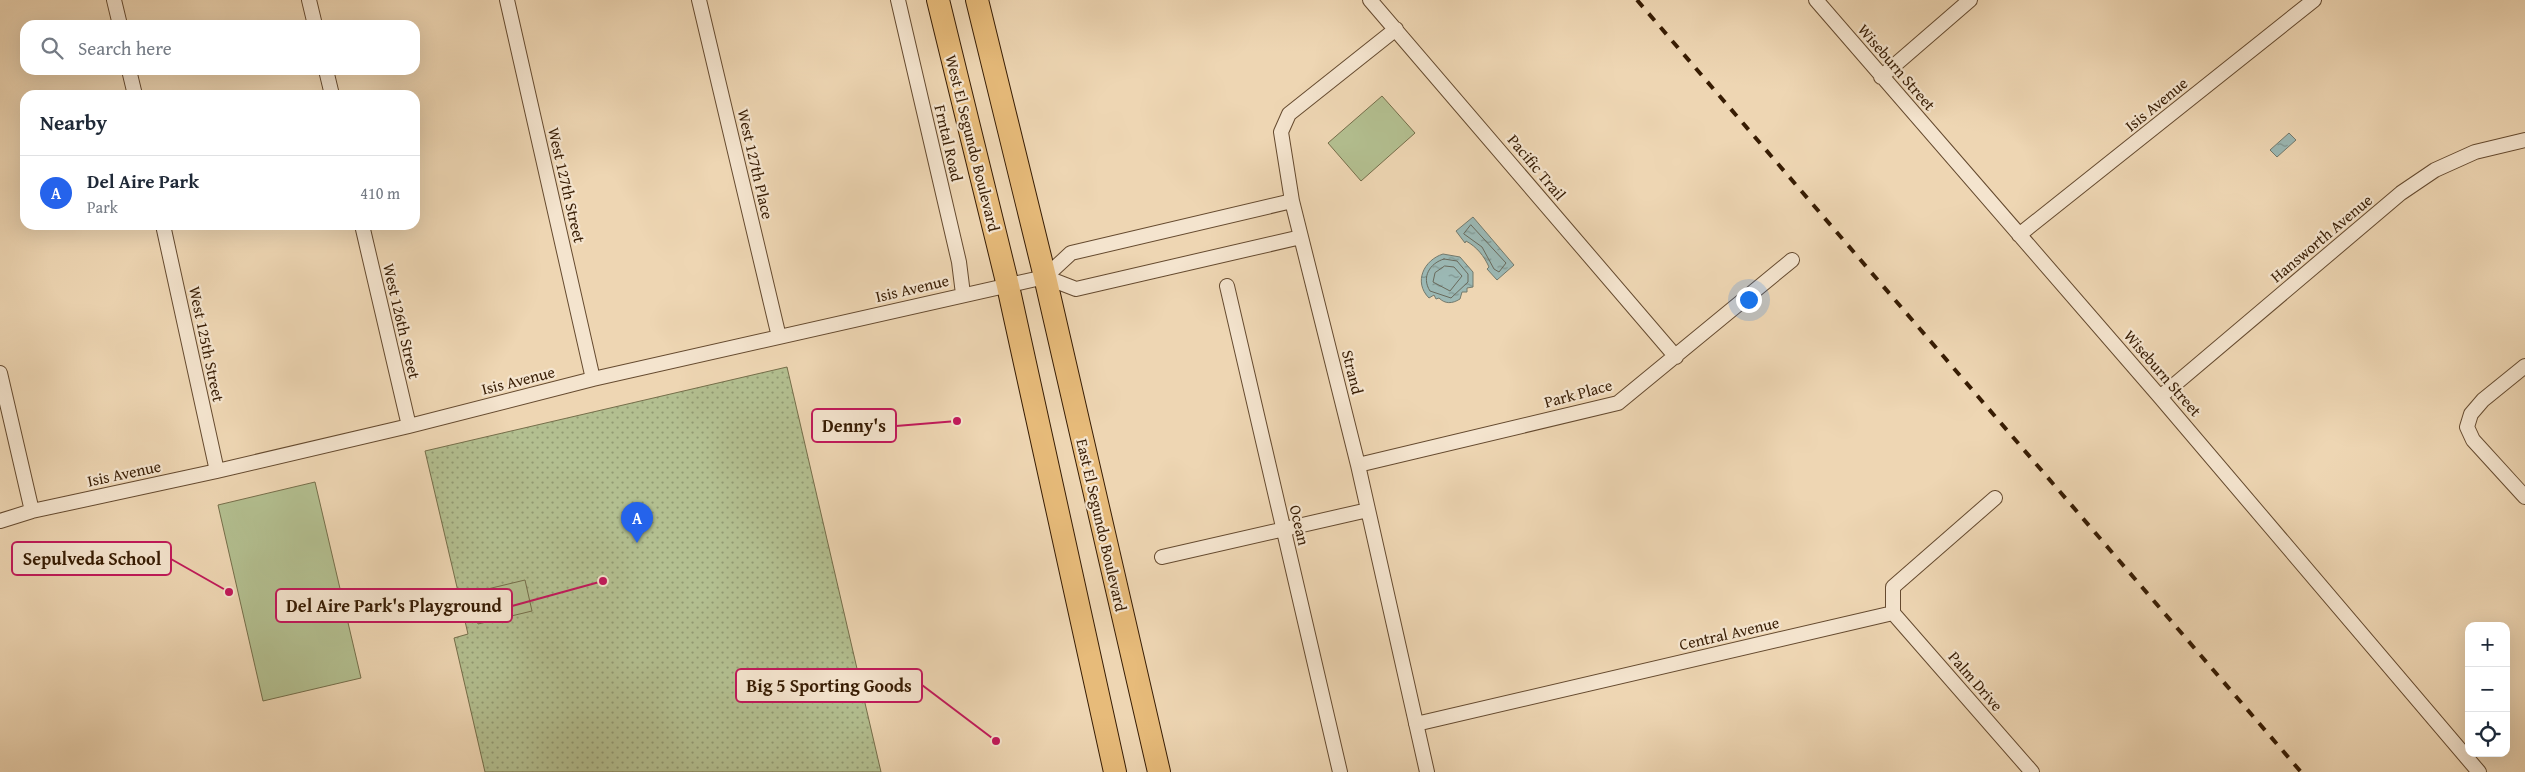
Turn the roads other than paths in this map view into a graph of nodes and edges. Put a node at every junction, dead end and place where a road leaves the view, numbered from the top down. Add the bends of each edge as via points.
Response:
1 (114, 0) edge
2 (309, 0) edge
3 (507, 0) edge
4 (699, 0) edge
5 (898, 0) edge
6 (938, 0) edge
7 (977, 0) edge
8 (1370, 0) edge
9 (1816, 0) edge
10 (1970, 0) edge
11 (2314, 0) edge
12 (119, 20) edge
13 (314, 20) edge
14 (1396, 29) junction
15 (131, 75) edge
16 (327, 75) edge
17 (1881, 77) junction
18 (134, 90) edge
19 (331, 90) edge
20 (2525, 140) edge
21 (1292, 200) junction
22 (164, 230) edge
23 (363, 230) edge
24 (2019, 235) junction
25 (1301, 237) junction
26 (1792, 260) dead end
27 (1045, 277) junction
28 (1008, 286) junction
29 (1227, 286) dead end
30 (963, 294) junction
31 (779, 337) junction
32 (1676, 358) junction
33 (2525, 366) edge
34 (0, 373) edge
35 (593, 378) junction
36 (2160, 397) junction
37 (409, 426) junction
38 (1358, 465) junction
39 (217, 471) junction
40 (2525, 497) edge
41 (1995, 498) dead end
42 (1368, 510) junction
43 (32, 511) junction
44 (0, 521) edge
45 (1283, 529) junction
46 (1162, 557) dead end
47 (1893, 612) junction
48 (1416, 724) junction
49 (1115, 772) edge
50 (1159, 772) edge
51 (1340, 772) edge
52 (1427, 772) edge
53 (2032, 772) edge
54 (2479, 772) edge

1 - 12 street
2 - 13 street
3 - 35 street, West 127th Street
4 - 31 street, West 127th Place
5 - 30 street, Frntal Road via 959,262
6 - 28 main road, West El Segundo Boulevard
7 - 27 main road
8 - 14 street, Pacific Trail
9 - 17 street, Wiseburn Street
10 - 17 street
11 - 24 street, Isis Avenue
14 - 21 street, Strand via 1289,114 1281,132
14 - 32 street, Pacific Trail
15 - 18 street
16 - 19 street
17 - 24 street, Wiseburn Street
20 - 36 street, Hansworth Avenue via 2475,152 2435,170 2401,193
21 - 25 street, Strand
21 - 27 street, Isis Avenue via 1071,253
22 - 39 street, West 125th Street
23 - 37 street, West 126th Street
24 - 36 street, Wiseburn Street
25 - 27 street via 1076,289
25 - 38 street, Strand
26 - 32 street, Park Place
27 - 28 street, Isis Avenue
27 - 50 main road, East El Segundo Boulevard
28 - 30 street, Isis Avenue
28 - 49 main road
29 - 45 street, Ocean
30 - 31 street, Isis Avenue
31 - 35 street, Isis Avenue
32 - 38 street, Park Place via 1618,403
33 - 40 street via 2483,400 2470,414 2467,427 2472,440
34 - 43 street
35 - 37 street, Isis Avenue
36 - 54 street, Wiseburn Street
37 - 39 street, Isis Avenue
38 - 42 street, Strand
39 - 43 street, Isis Avenue
41 - 47 street via 1893,587
42 - 45 street
42 - 48 street, Strand
43 - 44 street, Isis Avenue
45 - 46 street
45 - 51 street, Ocean
47 - 48 street, Central Avenue
47 - 53 street, Palm Drive
48 - 52 street, Strand

